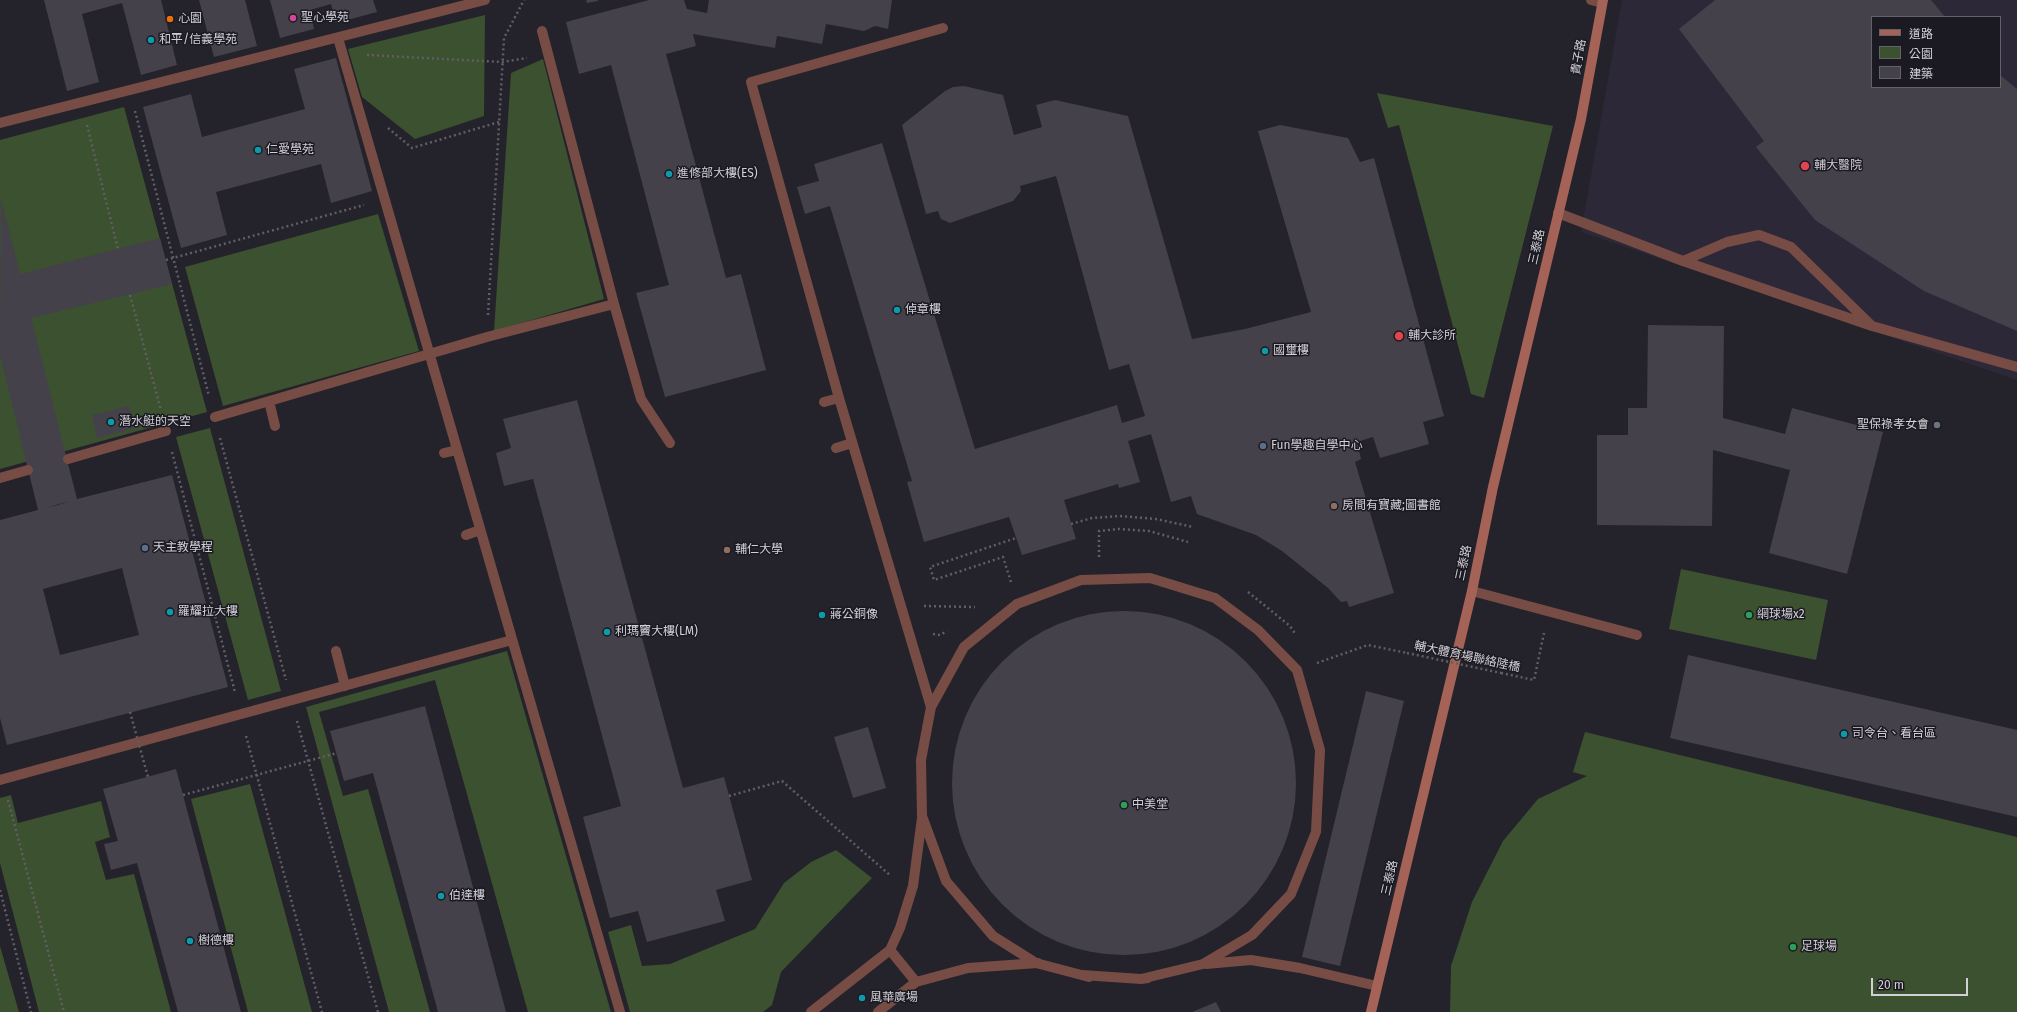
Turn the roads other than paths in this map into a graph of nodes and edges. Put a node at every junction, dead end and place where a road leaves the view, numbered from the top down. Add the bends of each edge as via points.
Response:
1 (485, 0) edge
2 (1590, 0) edge
3 (1603, 2) edge
4 (943, 28) dead end
5 (542, 31) dead end
6 (338, 38) junction
7 (1581, 119) joint
8 (0, 123) edge
9 (1558, 213) junction
10 (1683, 261) junction
11 (614, 304) junction
12 (1872, 326) junction
13 (430, 355) junction
14 (2017, 367) edge
15 (839, 398) junction
16 (269, 401) junction
17 (824, 402) dead end
18 (214, 417) road end
19 (275, 426) dead end
20 (166, 431) road end
21 (670, 443) dead end
22 (852, 443) junction
23 (836, 448) dead end
24 (457, 450) junction
25 (444, 453) dead end
26 (68, 459) dead end
27 (28, 470) dead end
28 (0, 478) edge
29 (480, 530) junction
30 (466, 534) dead end
31 (1472, 592) junction
32 (1637, 635) dead end
33 (512, 640) junction
34 (336, 651) dead end
35 (345, 686) junction
36 (931, 707) junction
37 (1, 780) edge
38 (922, 816) junction
39 (890, 950) junction
40 (1036, 963) junction
41 (1203, 964) junction
42 (916, 982) junction
43 (1377, 986) junction
44 (620, 1012) edge
45 (811, 1012) edge
46 (878, 1012) edge
47 (1371, 1012) edge

1 - 6 lane
2 - 3 lane
3 - 7 street, 貴子路
4 - 15 lane via 751,82
5 - 11 lane
6 - 8 lane
6 - 13 lane
7 - 9 street, 三泰路
9 - 10 lane
9 - 31 street, 三泰路 via 1493,486
10 - 12 lane
10 - 12 lane via 1728,242 1759,236 1791,247
11 - 13 lane via 487,337
11 - 21 lane via 641,398
12 - 14 lane
13 - 16 lane
13 - 24 lane
15 - 17 lane
15 - 22 lane
16 - 18 lane
16 - 19 lane
20 - 26 lane
22 - 23 lane
22 - 36 lane
24 - 25 lane
24 - 29 lane
27 - 28 lane
29 - 30 lane
29 - 33 lane
31 - 32 lane
31 - 43 street, 三泰路
33 - 35 lane
33 - 44 lane
34 - 35 lane
35 - 37 lane
36 - 38 lane via 921,760
36 - 41 lane via 964,647 1017,604 1081,580 1150,578 1215,598 1258,630 1298,670 1320,750 1316,832 1291,894 1252,935
38 - 39 lane via 913,886
38 - 40 lane via 946,881 993,936
39 - 42 lane
39 - 45 lane
40 - 41 lane via 1089,977 1141,979
40 - 42 lane via 968,968
41 - 43 lane via 1251,960 1300,968
42 - 46 lane
43 - 47 street, 三泰路

